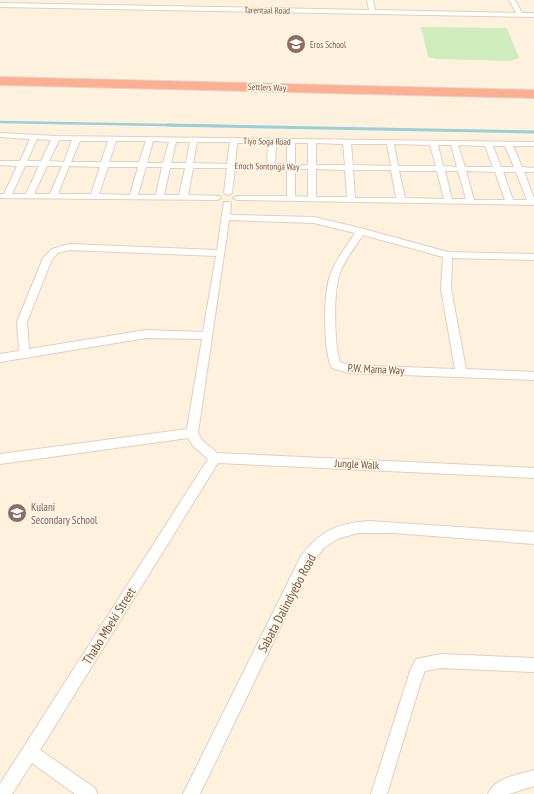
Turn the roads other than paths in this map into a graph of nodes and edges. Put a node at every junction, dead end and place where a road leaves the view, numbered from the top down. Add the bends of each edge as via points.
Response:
1 (145, 0) edge
2 (370, 0) edge
3 (512, 0) edge
4 (0, 4) edge
5 (142, 8) junction
6 (372, 12) junction
7 (520, 14) junction
8 (534, 15) edge
9 (0, 81) edge
10 (0, 93) edge
11 (534, 94) edge
12 (534, 105) edge
13 (0, 135) edge
14 (35, 136) junction
15 (56, 138) junction
16 (77, 138) junction
17 (113, 138) junction
18 (150, 139) junction
19 (173, 139) junction
20 (194, 140) junction
21 (234, 140) junction
22 (272, 141) junction
23 (292, 141) junction
24 (312, 141) junction
25 (347, 141) junction
26 (390, 142) junction
27 (433, 142) junction
28 (454, 143) junction
29 (488, 143) junction
30 (508, 143) junction
31 (534, 144) edge
32 (0, 163) edge
33 (22, 163) junction
34 (44, 164) junction
35 (66, 164) junction
36 (104, 164) junction
37 (143, 165) junction
38 (166, 165) junction
39 (190, 165) junction
40 (231, 166) junction
41 (271, 166) junction
42 (291, 167) junction
43 (312, 167) junction
44 (349, 167) junction
45 (395, 168) junction
46 (440, 169) junction
47 (461, 169) junction
48 (497, 169) junction
49 (518, 170) junction
50 (534, 170) edge
51 (228, 193) junction
52 (3, 196) edge
53 (29, 196) junction
54 (53, 197) junction
55 (94, 197) junction
56 (133, 198) junction
57 (159, 198) junction
58 (184, 198) junction
59 (217, 198) junction
60 (237, 198) junction
61 (291, 200) junction
62 (312, 200) junction
63 (351, 201) junction
64 (401, 201) junction
65 (449, 202) junction
66 (471, 202) junction
67 (510, 203) junction
68 (533, 203) edge
69 (227, 204) junction
70 (225, 217) junction
71 (361, 232) junction
72 (221, 253) junction
73 (448, 255) junction
74 (534, 257) edge
75 (207, 336) junction
76 (24, 354) junction
77 (0, 358) edge
78 (461, 373) junction
79 (534, 376) edge
80 (192, 433) junction
81 (215, 458) junction
82 (0, 459) edge
83 (534, 472) edge
84 (534, 538) edge
85 (534, 665) edge
86 (30, 752) junction
87 (534, 778) edge
88 (3, 794) edge
89 (89, 794) edge
90 (191, 794) edge
91 (379, 794) edge
92 (496, 794) edge

1 - 5 street
2 - 6 street
3 - 7 street
4 - 5 street, Tarentaal Road
5 - 6 street, Tarentaal Road
6 - 7 street, Tarentaal Road
7 - 8 street, Tarentaal Road
9 - 11 highway, Settlers Way
10 - 12 highway, Settlers Way
13 - 14 street, Tiyo Soga Road
14 - 15 street, Tiyo Soga Road
14 - 33 street
15 - 16 street, Tiyo Soga Road
15 - 34 street
16 - 17 street, Tiyo Soga Road
16 - 35 street
17 - 18 street, Tiyo Soga Road
17 - 36 street
18 - 19 street, Tiyo Soga Road
18 - 37 street
19 - 20 street, Tiyo Soga Road
19 - 38 street
20 - 21 street, Tiyo Soga Road
20 - 39 street
21 - 22 street, Tiyo Soga Road
21 - 40 street
22 - 23 street, Tiyo Soga Road
22 - 41 street
23 - 24 street, Tiyo Soga Road
23 - 42 street
24 - 25 street, Tiyo Soga Road
24 - 43 street
25 - 26 street, Tiyo Soga Road
25 - 44 street
26 - 27 street, Tiyo Soga Road
26 - 45 street
27 - 28 street, Tiyo Soga Road
27 - 46 street
28 - 29 street, Tiyo Soga Road
28 - 47 street
29 - 30 street, Tiyo Soga Road
29 - 48 street
30 - 31 street, Tiyo Soga Road
30 - 49 street
32 - 33 street, Enoch Sontonga Way
33 - 34 street, Enoch Sontonga Way
33 - 52 street
34 - 35 street, Enoch Sontonga Way
34 - 53 street
35 - 36 street, Enoch Sontonga Way
35 - 54 street
36 - 37 street, Enoch Sontonga Way
36 - 55 street
37 - 38 street, Enoch Sontonga Way
37 - 56 street
38 - 39 street, Enoch Sontonga Way
38 - 57 street
39 - 40 street, Enoch Sontonga Way
39 - 58 street
40 - 41 street, Enoch Sontonga Way
40 - 51 street
41 - 42 street, Enoch Sontonga Way
42 - 43 street, Enoch Sontonga Way
42 - 61 street
43 - 44 street, Enoch Sontonga Way
43 - 62 street
44 - 45 street, Enoch Sontonga Way
44 - 63 street
45 - 46 street, Enoch Sontonga Way
45 - 64 street
46 - 47 street, Enoch Sontonga Way
46 - 65 street
47 - 48 street, Enoch Sontonga Way
47 - 66 street
48 - 49 street, Enoch Sontonga Way
48 - 67 street
49 - 50 street, Enoch Sontonga Way
49 - 68 street
51 - 59 street
51 - 60 street
52 - 53 street
53 - 54 street
54 - 55 street
55 - 56 street
56 - 57 street
57 - 58 street
58 - 59 street
59 - 69 street via 218,202
60 - 61 street
60 - 69 street via 233,203
61 - 62 street
62 - 63 street
63 - 64 street
64 - 65 street
65 - 66 street
66 - 67 street
67 - 68 street
69 - 70 street
70 - 71 street via 310,219
70 - 72 street
71 - 73 street
71 - 78 street, P.W. Mama Way via 331,283 334,362 349,369
72 - 75 street
72 - 76 street via 68,248 55,251 48,258 22,322
73 - 74 street
73 - 78 street via 446,289
75 - 76 street via 146,334
75 - 80 street
76 - 77 street
78 - 79 street, P.W. Mama Way
80 - 81 street via 201,447
80 - 82 street
81 - 83 street, Jungle Walk
81 - 86 street, Thabo Mbeki Street
84 - 90 street, Sabata Dalindyebo Road via 380,528 347,530 329,537 306,560
85 - 91 street via 441,661 421,664 415,676
86 - 88 street, Thabo Mbeki Street
86 - 89 street
87 - 92 street via 505,787

